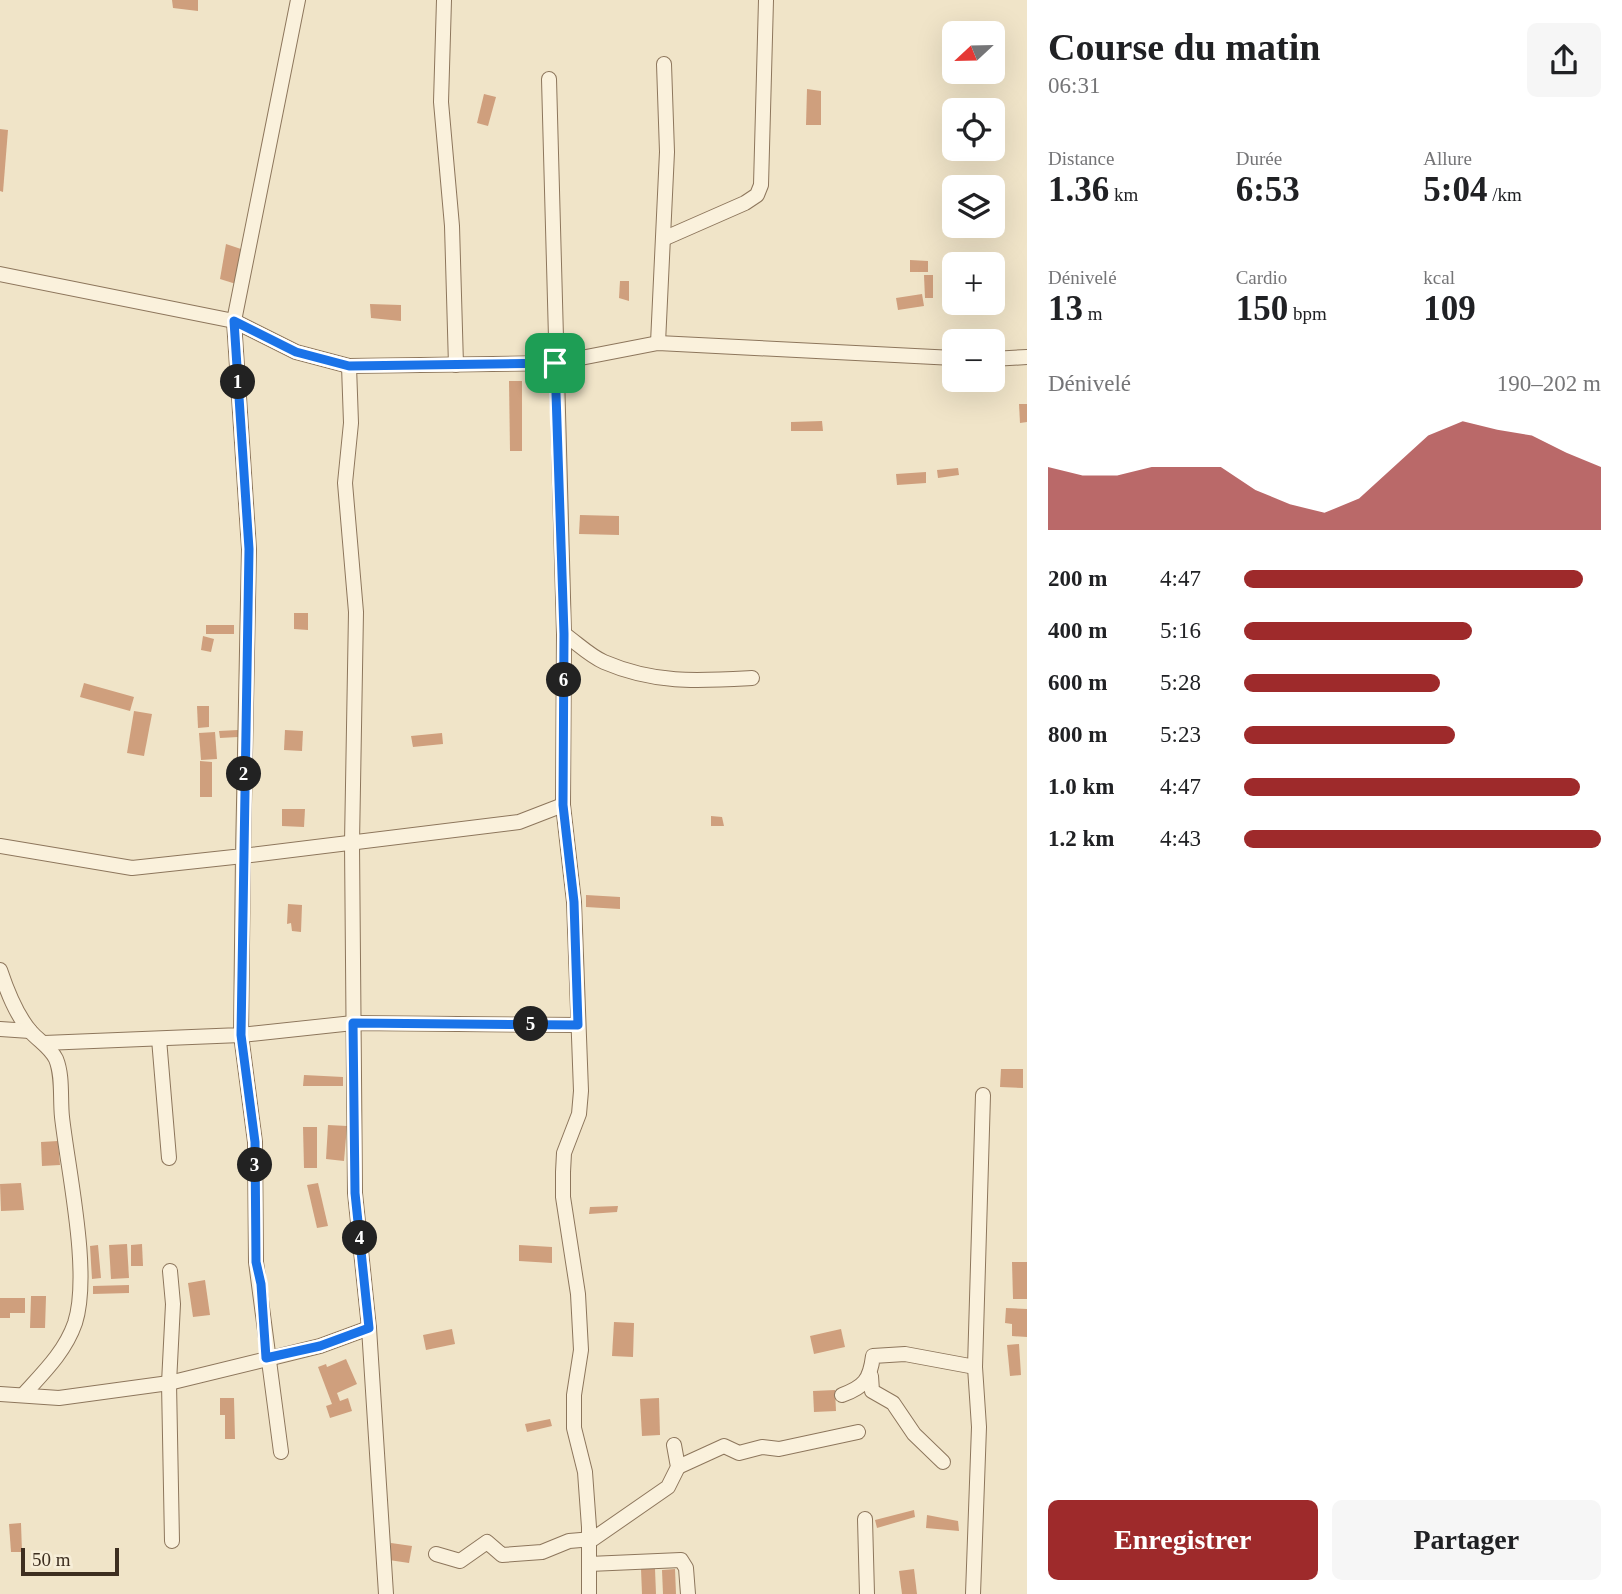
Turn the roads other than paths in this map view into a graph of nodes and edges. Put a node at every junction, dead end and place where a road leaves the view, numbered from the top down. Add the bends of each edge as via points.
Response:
1 (298, 0) edge
2 (444, 0) edge
3 (766, 0) edge
4 (664, 64) dead end
5 (550, 79) dead end
6 (663, 239) junction
7 (0, 274) edge
8 (234, 321) junction
9 (658, 343) junction
10 (942, 357) edge
11 (1027, 357) edge
12 (1005, 358) edge
13 (555, 363) junction
14 (456, 365) junction
15 (349, 366) junction
16 (564, 634) junction
17 (752, 678) dead end
18 (563, 805) junction
19 (352, 843) junction
20 (0, 846) edge
21 (243, 856) junction
22 (0, 970) edge
23 (353, 1023) junction
24 (578, 1025) junction
25 (0, 1029) edge
26 (30, 1031) junction
27 (241, 1035) junction
28 (159, 1039) junction
29 (44, 1043) junction
30 (983, 1095) dead end
31 (169, 1157) dead end
32 (170, 1271) dead end
33 (369, 1328) junction
34 (266, 1358) junction
35 (975, 1367) junction
36 (871, 1376) junction
37 (169, 1382) junction
38 (0, 1394) edge
39 (23, 1395) junction
40 (842, 1395) dead end
41 (858, 1432) dead end
42 (674, 1445) dead end
43 (281, 1452) dead end
44 (943, 1462) dead end
45 (678, 1467) junction
46 (865, 1519) dead end
47 (589, 1539) junction
48 (172, 1541) dead end
49 (436, 1554) dead end
50 (589, 1564) junction
51 (386, 1594) edge
52 (589, 1594) edge
53 (688, 1594) edge
54 (867, 1594) edge
55 (973, 1594) edge

1 - 8 street
2 - 14 street via 441,102 452,226
3 - 6 street via 761,185 757,195
4 - 6 street via 667,152
5 - 13 street
6 - 9 street
7 - 8 street
8 - 15 street via 296,352
8 - 21 street via 249,549
9 - 10 street
9 - 13 street
11 - 12 street
13 - 14 street
13 - 16 street
14 - 15 street
15 - 19 street via 351,423 345,483 356,612
16 - 17 street via 602,661 646,675 683,682
16 - 18 street
18 - 19 street via 519,822
18 - 24 street via 574,902
19 - 21 street
19 - 23 street
20 - 21 street via 132,868
21 - 27 street
22 - 26 street
23 - 24 street
23 - 27 street
23 - 33 street via 355,1193
24 - 47 street via 579,1114 564,1153 563,1172 581,1350 574,1428 584,1472
25 - 26 street
26 - 29 street
27 - 28 street
27 - 34 street via 255,1142 256,1262
28 - 29 street
28 - 31 street
29 - 39 street via 60,1071 81,1289 75,1322 63,1350
30 - 35 street
32 - 37 street
33 - 34 street via 320,1346
33 - 51 street
34 - 37 street
34 - 43 street
35 - 36 street via 905,1354 873,1356
35 - 55 street via 979,1427
36 - 40 street via 861,1388
36 - 44 street via 872,1391 893,1403
37 - 39 street via 59,1398
37 - 48 street
38 - 39 street
41 - 45 street via 779,1449 762,1447 740,1453 724,1446
42 - 45 street
45 - 47 street via 668,1488
46 - 54 street
47 - 49 street via 542,1552 502,1555 487,1542 460,1561
47 - 50 street
50 - 52 street
50 - 53 street via 681,1560

